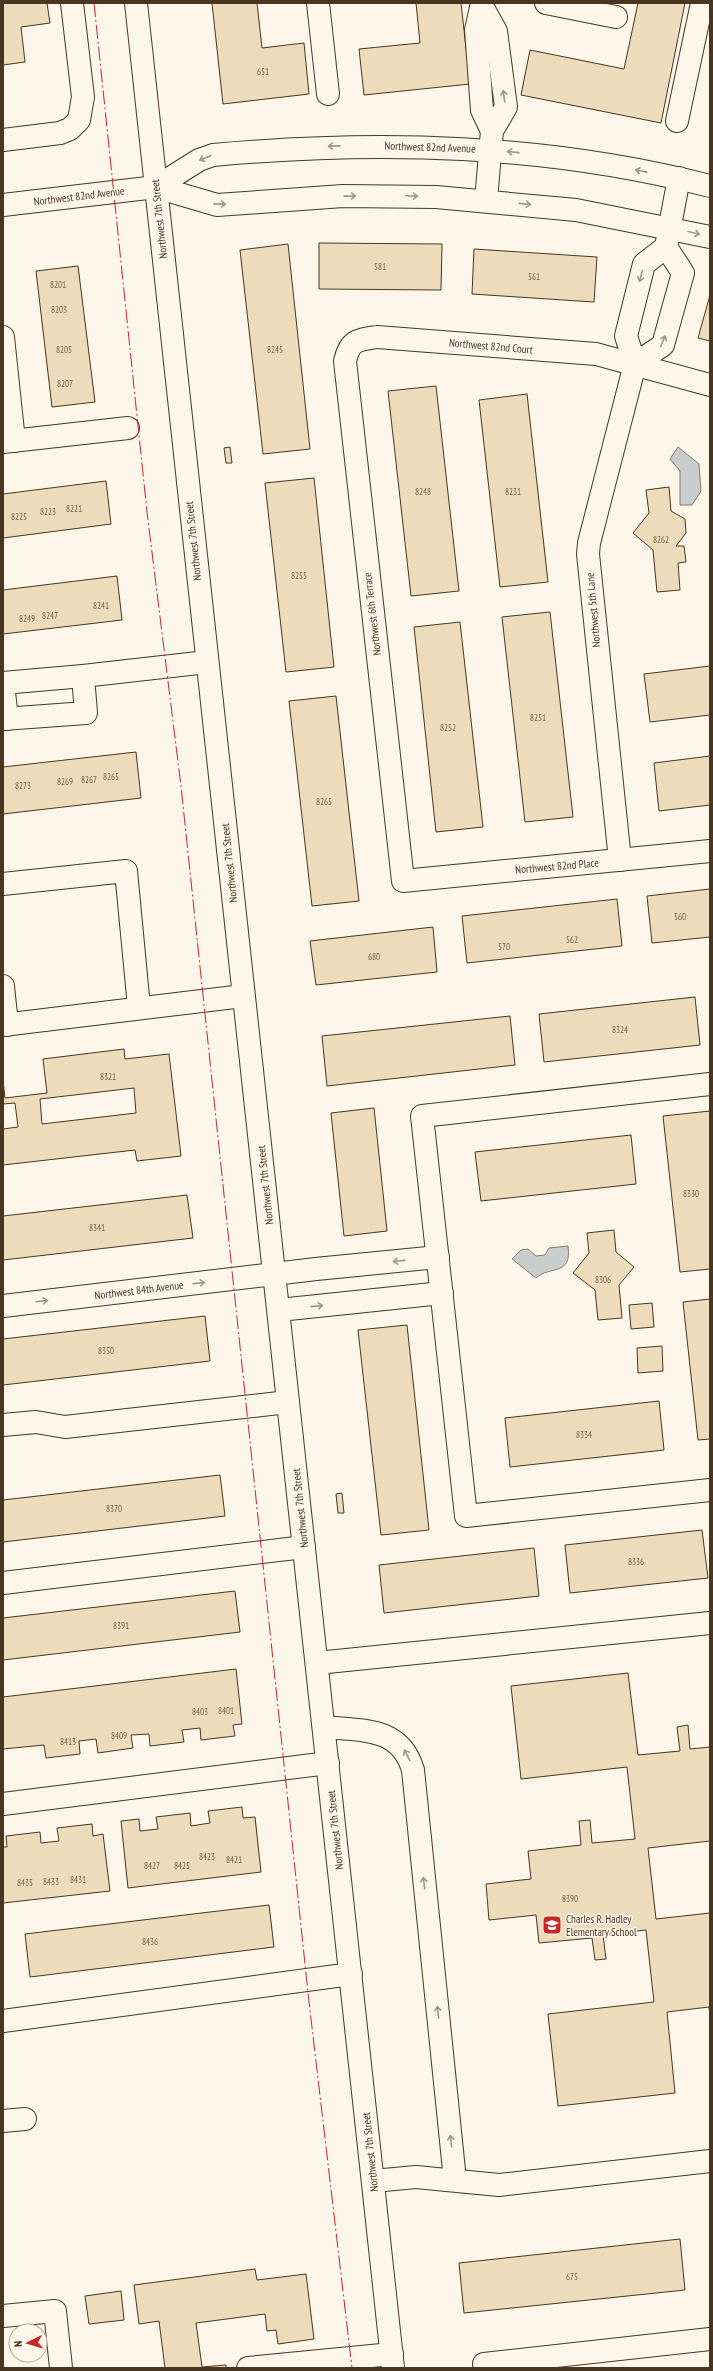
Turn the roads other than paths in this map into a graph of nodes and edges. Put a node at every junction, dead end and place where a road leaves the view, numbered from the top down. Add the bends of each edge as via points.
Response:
1 (72, 3) edge
2 (136, 3) edge
3 (318, 3) edge
4 (546, 3) edge
5 (702, 3) edge
6 (482, 4) edge
7 (616, 17) dead end
8 (328, 94) dead end
9 (678, 121) dead end
10 (3, 140) edge
11 (492, 141) junction
12 (679, 178) junction
13 (710, 186) edge
14 (156, 187) junction
15 (486, 200) junction
16 (3, 205) edge
17 (667, 237) junction
18 (710, 237) edge
19 (3, 337) edge
20 (348, 348) joint
21 (636, 364) junction
22 (710, 385) edge
23 (128, 428) dead end
24 (9, 441) edge
25 (207, 662) junction
26 (83, 676) junction
27 (5, 719) edge
28 (710, 850) edge
29 (620, 860) junction
30 (403, 880) joint
31 (3, 884) edge
32 (3, 986) edge
33 (243, 996) junction
34 (139, 1007) junction
35 (5, 1025) edge
36 (710, 1084) edge
37 (438, 1257) junction
38 (274, 1274) junction
39 (442, 1293) junction
40 (3, 1306) edge
41 (278, 1310) junction
42 (288, 1402) junction
43 (3, 1425) edge
44 (710, 1490) edge
45 (304, 1547) junction
46 (3, 1583) edge
47 (710, 1623) edge
48 (317, 1663) junction
49 (324, 1727) junction
50 (328, 1763) junction
51 (3, 1804) edge
52 (351, 1974) junction
53 (3, 2021) edge
54 (25, 2119) dead end
55 (3, 2121) edge
56 (710, 2161) edge
57 (455, 2180) junction
58 (373, 2181) junction
59 (3, 2316) edge
60 (710, 2339) edge
61 (393, 2361) edge
62 (281, 2367) edge
63 (61, 2368) edge
64 (248, 2368) edge
65 (485, 2368) edge

1 - 10 street via 83,97 79,120 70,129 60,133
2 - 14 street, Northwest 7th Street
3 - 8 street
4 - 7 street
5 - 9 street
6 - 11 street via 476,30 490,66 482,110
12 -> 11 street, Northwest 82nd Avenue
11 -> 14 street, Northwest 82nd Avenue via 300,148 212,155 199,160
11 - 15 street
12 - 13 street, Northwest 82nd Avenue
12 - 17 street
14 -> 15 street, Northwest 82nd Avenue via 217,205 344,196
14 - 16 street, Northwest 82nd Avenue
14 - 25 street, Northwest 7th Street
15 -> 17 street, Northwest 82nd Avenue via 576,210
17 -> 18 street, Northwest 82nd Avenue
17 -> 21 street via 644,264 626,336
21 -> 17 street via 663,345 682,273
19 - 24 street
20 - 21 street, Northwest 82nd Court via 354,342 377,337 596,354
20 - 30 street, Northwest 6th Terrace via 345,374
21 - 22 street
21 - 29 street, Northwest 5th Lane via 588,554
23 - 24 street
25 - 26 street
25 - 33 street, Northwest 7th Street
26 - 27 street via 3,683
26 - 27 street via 86,712
28 - 29 street, Northwest 82nd Place
29 - 30 street, Northwest 82nd Place
31 - 34 street via 126,871
32 - 35 street
33 - 34 street
33 - 38 street, Northwest 7th Street
34 - 35 street
36 - 37 street via 422,1116
37 -> 38 street, Northwest 84th Avenue
37 - 39 street
40 -> 38 street, Northwest 84th Avenue
38 - 41 street, Northwest 7th Street
41 -> 39 street
39 - 44 street via 466,1516
41 - 42 street, Northwest 7th Street
42 - 43 street via 65,1427 36,1422
42 - 45 street, Northwest 7th Street
45 - 46 street
45 - 48 street, Northwest 7th Street
47 - 48 street
48 - 49 street, Northwest 7th Street
49 - 50 street, Northwest 7th Street
57 -> 49 street via 411,1763 404,1748 388,1737
50 - 51 street
50 - 52 street, Northwest 7th Street
52 - 53 street
52 - 58 street, Northwest 7th Street
54 - 55 street
56 - 57 street via 499,2185
57 - 58 street via 416,2177
58 - 61 street, Northwest 7th Street
59 - 63 street via 55,2310
60 - 65 street via 484,2364
61 - 62 street
62 - 64 street

